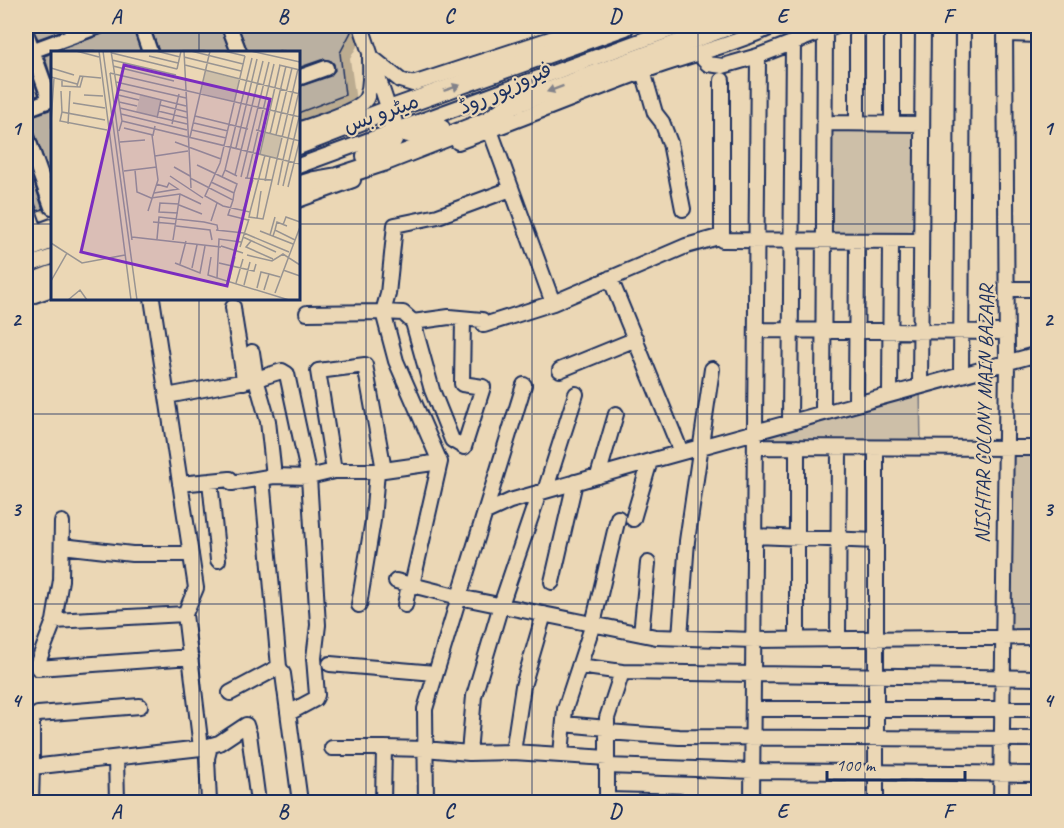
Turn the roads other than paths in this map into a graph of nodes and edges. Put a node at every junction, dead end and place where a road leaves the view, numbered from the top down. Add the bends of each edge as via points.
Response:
1 (99, 26) edge
2 (141, 26) edge
3 (229, 26) edge
4 (361, 26) edge
5 (590, 26) edge
6 (625, 26) edge
7 (681, 26) edge
8 (728, 26) edge
9 (774, 26) edge
10 (857, 26) edge
11 (892, 26) edge
12 (923, 26) edge
13 (963, 26) edge
14 (830, 27) edge
15 (1006, 30) edge
16 (26, 33) edge
17 (1038, 35) edge
18 (793, 42) junction
19 (28, 51) edge
20 (150, 51) edge
21 (239, 51) edge
22 (702, 53) junction
23 (370, 56) junction
24 (758, 56) junction
25 (326, 68) dead end
26 (643, 71) junction
27 (300, 77) edge
28 (722, 80) dead end
29 (596, 82) junction
30 (511, 105) junction
31 (26, 109) edge
32 (389, 110) junction
33 (825, 123) junction
34 (857, 123) junction
35 (892, 123) junction
36 (922, 124) junction
37 (325, 127) junction
38 (300, 130) edge
39 (396, 130) junction
40 (490, 130) junction
41 (26, 134) edge
42 (300, 144) edge
43 (300, 165) edge
44 (306, 183) edge
45 (511, 189) junction
46 (300, 199) edge
47 (51, 204) edge
48 (26, 205) edge
49 (683, 208) dead end
50 (51, 227) edge
51 (722, 236) junction
52 (757, 240) junction
53 (791, 240) junction
54 (825, 241) junction
55 (858, 241) junction
56 (891, 241) junction
57 (921, 241) junction
58 (39, 243) edge
59 (26, 266) edge
60 (51, 275) edge
61 (610, 278) junction
62 (26, 285) edge
63 (51, 289) edge
64 (1007, 289) junction
65 (1038, 289) edge
66 (26, 298) edge
67 (152, 300) edge
68 (553, 303) junction
69 (233, 307) dead end
70 (383, 312) junction
71 (307, 313) dead end
72 (463, 319) junction
73 (413, 322) junction
74 (757, 330) junction
75 (790, 330) junction
76 (823, 330) junction
77 (890, 331) junction
78 (857, 332) junction
79 (921, 332) junction
80 (961, 332) junction
81 (1007, 332) junction
82 (636, 339) junction
83 (252, 352) dead end
84 (1038, 354) edge
85 (1007, 363) junction
86 (712, 369) dead end
87 (560, 370) dead end
88 (961, 375) junction
89 (250, 381) junction
90 (524, 385) dead end
91 (920, 386) junction
92 (576, 394) dead end
93 (890, 394) junction
94 (167, 396) junction
95 (856, 404) junction
96 (823, 412) junction
97 (616, 414) dead end
98 (790, 422) junction
99 (756, 431) junction
100 (700, 446) junction
101 (756, 447) junction
102 (797, 447) junction
103 (839, 448) junction
104 (876, 448) junction
105 (1038, 448) edge
106 (1005, 449) junction
107 (681, 452) junction
108 (650, 461) junction
109 (441, 462) junction
110 (334, 471) junction
111 (380, 471) junction
112 (598, 476) junction
113 (268, 477) junction
114 (309, 477) junction
115 (210, 481) junction
116 (575, 482) junction
117 (180, 484) junction
118 (542, 492) junction
119 (486, 512) junction
120 (618, 518) dead end
121 (633, 519) dead end
122 (62, 522) dead end
123 (755, 536) junction
124 (797, 537) junction
125 (838, 541) junction
126 (876, 541) junction
127 (62, 546) junction
128 (191, 554) junction
129 (218, 560) dead end
130 (648, 563) dead end
131 (552, 582) dead end
132 (406, 584) junction
133 (459, 597) junction
134 (359, 605) dead end
135 (405, 605) dead end
136 (501, 605) junction
137 (185, 614) junction
138 (544, 614) junction
139 (54, 621) junction
140 (593, 624) junction
141 (641, 634) junction
142 (1003, 637) junction
143 (1038, 637) edge
144 (680, 638) junction
145 (797, 639) junction
146 (838, 639) junction
147 (876, 639) junction
148 (754, 640) junction
149 (191, 657) junction
150 (330, 664) dead end
151 (579, 666) junction
152 (279, 667) junction
153 (622, 672) junction
154 (435, 673) junction
155 (754, 675) junction
156 (875, 675) junction
157 (1003, 678) junction
158 (1038, 678) edge
159 (230, 693) dead end
160 (140, 706) dead end
161 (875, 708) junction
162 (754, 709) junction
163 (1002, 709) junction
164 (1038, 709) edge
165 (289, 713) junction
166 (564, 724) junction
167 (607, 730) junction
168 (753, 737) junction
169 (875, 738) junction
170 (1000, 739) junction
171 (1038, 739) edge
172 (206, 747) junction
173 (332, 748) dead end
174 (384, 748) junction
175 (425, 749) junction
176 (513, 752) junction
177 (469, 753) junction
178 (561, 755) junction
179 (116, 758) junction
180 (607, 762) junction
181 (32, 767) junction
182 (753, 771) junction
183 (875, 772) junction
184 (1001, 773) junction
185 (1038, 774) edge
186 (607, 801) edge
187 (31, 802) edge
188 (117, 802) edge
189 (209, 802) edge
190 (258, 802) edge
191 (300, 802) edge
192 (383, 802) edge
193 (426, 802) edge
194 (691, 802) edge
195 (752, 802) edge
196 (876, 802) edge
197 (1001, 802) edge

1 - 19 street
2 - 20 street
3 - 21 street
4 - 23 street
5 - 23 street via 413,84 400,80
32 -> 6 main road, فیروزپور روڈ
7 - 39 street, میٹرو بس
8 - 29 main road, فیروزپور روڈ
9 - 22 street
10 - 34 street
11 - 35 street
12 - 36 street
13 - 80 street
14 - 18 street
14 - 33 street
15 - 17 street
15 - 64 street, NISHTAR COLONY MAIN BAZAAR
16 - 19 street
18 - 24 street
18 - 53 street
19 - 31 street via 50,100
22 - 24 street via 708,64 716,66
22 - 26 street
23 - 32 street
23 - 37 street via 367,98
24 - 52 street
25 - 27 street
26 - 29 street
26 - 49 street via 655,112 670,143
28 - 51 street
29 -> 30 main road, فیروزپور روڈ
29 - 40 street
30 - 39 main road via 429,134
30 - 44 main road, فیروزپور روڈ via 488,121 383,162
32 - 37 main road, فیروزپور روڈ
32 - 39 main road
33 - 34 street
33 - 54 street
34 - 35 street
35 - 36 street
36 - 57 street
37 - 38 street
37 - 42 main road, فیروزپور روڈ
39 - 43 street, میٹرو بس
39 - 44 main road via 386,147
40 - 45 street
40 - 46 street
41 - 47 street
45 - 68 street
45 - 70 street via 438,216 395,225
48 - 58 street
50 - 58 street
51 - 52 street via 722,240
51 - 61 street via 686,246
52 - 53 street
52 - 74 street
53 - 54 street
53 - 75 street
54 - 55 street
54 - 76 street
55 - 56 street
55 - 78 street
56 - 57 street
56 - 77 street
57 - 79 street
58 - 59 street
60 - 62 main road
61 - 68 street
61 - 82 street
63 - 66 street
64 - 65 street
64 - 81 street, NISHTAR COLONY MAIN BAZAAR
67 - 94 street
68 - 72 street via 484,325 482,320
69 - 89 street via 237,342
70 - 71 street
70 - 73 street via 403,313
70 - 109 street via 396,361
72 - 73 street
72 - 73 street via 462,384 483,387 464,447 452,440 432,390
74 - 75 street
74 - 99 street
75 - 76 street
75 - 98 street
76 - 78 street
76 - 96 street
77 - 78 street
77 - 79 street
77 - 93 street
78 - 95 street
79 - 80 street
79 - 91 street
80 - 81 street
80 - 88 street
81 - 85 street, NISHTAR COLONY MAIN BAZAAR
82 - 87 street
82 - 107 street
83 - 89 street
84 - 85 street
85 - 88 street
85 - 106 street, NISHTAR COLONY MAIN BAZAAR
86 - 100 street
88 - 91 street
89 - 94 street
89 - 113 street via 268,421
89 - 114 street via 282,371 287,375
90 - 119 street
91 - 93 street
92 - 118 street
93 - 95 street
94 - 117 street
95 - 96 street
96 - 98 street
97 - 112 street
98 - 99 street
99 - 100 street
99 - 101 street
100 - 107 street
100 - 144 street via 687,541
101 - 102 street
101 - 123 street
102 - 103 street
102 - 124 street
103 - 104 street
103 - 125 street
104 - 106 street
104 - 126 street
105 - 106 street
106 - 142 street, NISHTAR COLONY MAIN BAZAAR
107 - 108 street
108 - 112 street
108 - 121 street
109 - 111 street
109 - 132 street
110 - 111 street
110 - 111 street via 318,371 364,365
110 - 114 street
111 - 134 street
112 - 116 street
113 - 114 street
113 - 115 street via 232,483 230,479
113 - 152 street
114 - 165 street via 318,625 314,658 317,694 315,699
115 - 117 street
115 - 129 street
116 - 118 street
116 - 131 street
117 - 128 street
118 - 119 street
118 - 136 street
119 - 133 street
120 - 140 street
122 - 127 street
123 - 124 street
123 - 148 street
124 - 125 street
124 - 145 street
125 - 126 street
125 - 146 street
126 - 147 street
127 - 128 street via 132,554
127 - 139 street
128 - 137 street via 196,588
130 - 141 street
132 - 133 street
132 - 135 street
133 - 136 street
133 - 154 street
136 - 138 street
136 - 177 street via 474,696
137 - 139 street
137 - 149 street
138 - 140 street
138 - 176 street via 523,686
139 - 149 street via 38,668
140 - 141 street
140 - 151 street
141 - 144 street
142 - 143 street
142 - 147 street
142 - 157 street, NISHTAR COLONY MAIN BAZAAR
144 - 148 street
145 - 146 street
145 - 148 street
146 - 147 street
147 - 156 street
148 - 155 street
149 - 172 street
150 - 154 street
151 - 153 street
151 - 166 street
152 - 159 street
152 - 165 street
153 - 155 street
153 - 167 street via 607,718
154 - 175 street via 425,709
155 - 156 street
155 - 162 street
156 - 157 street
156 - 161 street
157 - 158 street
157 - 163 street, NISHTAR COLONY MAIN BAZAAR
160 - 181 street via 38,714 32,718
161 - 162 street
161 - 163 street
161 - 169 street
162 - 168 street
163 - 164 street
163 - 170 street, NISHTAR COLONY MAIN BAZAAR
165 - 191 street
166 - 167 street
166 - 178 street
167 - 168 street via 679,737
167 - 180 street
168 - 169 street
168 - 182 street
169 - 170 street
169 - 183 street
170 - 171 street
170 - 184 street, NISHTAR COLONY MAIN BAZAAR
172 - 179 street
172 - 189 street
172 - 190 street via 243,725 248,726
173 - 174 street
174 - 175 street
174 - 192 street
175 - 177 street
175 - 193 street
176 - 177 street
176 - 178 street
178 - 180 street
179 - 181 street
179 - 188 street
180 - 182 street
180 - 186 street
181 - 187 street
182 - 183 street
182 - 195 street
183 - 184 street
183 - 196 street
184 - 185 street
184 - 197 street, NISHTAR COLONY MAIN BAZAAR
186 - 194 street

